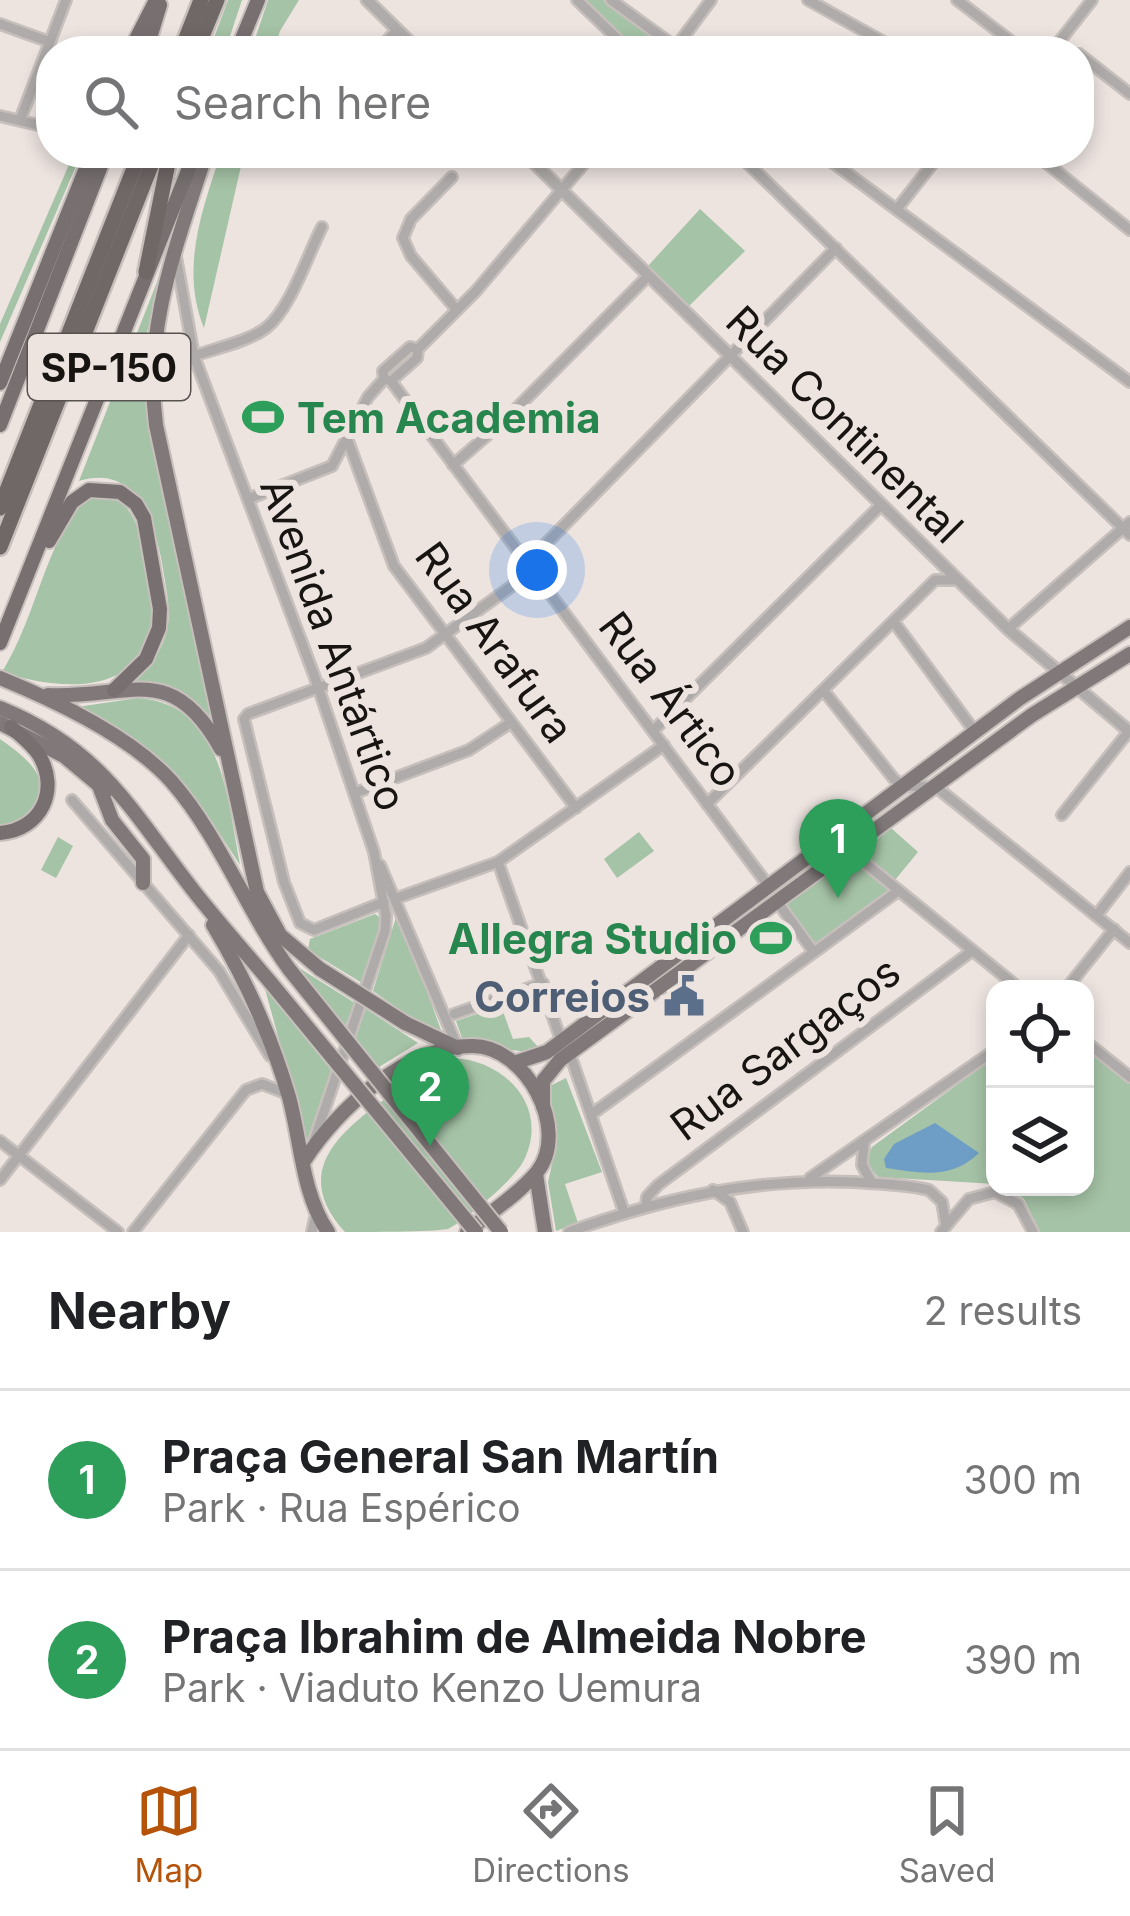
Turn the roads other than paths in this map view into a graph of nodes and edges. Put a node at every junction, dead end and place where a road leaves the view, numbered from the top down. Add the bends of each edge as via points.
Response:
1 (66, 0) edge
2 (159, 0) edge
3 (201, 0) edge
4 (217, 0) edge
5 (258, 0) edge
6 (367, 0) edge
7 (577, 0) edge
8 (611, 0) edge
9 (711, 0) edge
10 (808, 0) edge
11 (957, 0) edge
12 (1092, 0) edge
13 (0, 24) edge
14 (397, 30) junction
15 (52, 36) edge
16 (139, 36) edge
17 (150, 36) edge
18 (187, 36) edge
19 (202, 36) edge
20 (244, 36) edge
21 (391, 36) edge
22 (403, 36) edge
23 (614, 36) edge
24 (660, 36) edge
25 (687, 36) edge
26 (873, 36) edge
27 (1004, 36) edge
28 (1062, 36) edge
29 (36, 37) edge
30 (1094, 66) edge
31 (36, 78) edge
32 (1130, 94) edge
33 (0, 116) edge
34 (20, 120) junction
35 (36, 124) edge
36 (85, 168) edge
37 (100, 168) edge
38 (134, 168) edge
39 (150, 168) edge
40 (167, 168) edge
41 (189, 168) edge
42 (201, 168) edge
43 (539, 168) edge
44 (580, 168) edge
45 (753, 168) edge
46 (841, 168) edge
47 (929, 168) edge
48 (1053, 168) edge
49 (452, 177) dead end
50 (562, 191) junction
51 (897, 209) junction
52 (322, 226) dead end
53 (1130, 230) edge
54 (836, 248) junction
55 (175, 251) junction
56 (146, 272) junction
57 (648, 277) junction
58 (457, 310) junction
59 (194, 356) junction
60 (730, 358) junction
61 (387, 380) junction
62 (1130, 382) edge
63 (0, 383) edge
64 (0, 425) edge
65 (347, 441) junction
66 (453, 465) junction
67 (327, 470) junction
68 (359, 473) junction
69 (248, 499) junction
70 (880, 506) junction
71 (0, 508) edge
72 (1128, 528) edge
73 (0, 547) edge
74 (935, 559) junction
75 (531, 566) junction
76 (935, 580) junction
77 (956, 580) junction
78 (25, 582) junction
79 (894, 622) junction
80 (1130, 627) edge
81 (1008, 629) junction
82 (445, 637) junction
83 (0, 643) edge
84 (1130, 654) edge
85 (1056, 671) junction
86 (7, 681) edge
87 (319, 688) junction
88 (1075, 688) junction
89 (114, 690) junction
90 (824, 691) junction
91 (40, 694) junction
92 (4, 717) edge
93 (510, 724) junction
94 (653, 731) junction
95 (975, 732) junction
96 (1130, 732) edge
97 (664, 745) junction
98 (230, 764) junction
99 (98, 783) junction
100 (903, 786) junction
101 (936, 787) junction
102 (355, 793) junction
103 (72, 800) dead end
104 (707, 804) junction
105 (576, 808) junction
106 (1062, 814) dead end
107 (0, 832) edge
108 (159, 841) junction
109 (849, 850) junction
110 (374, 852) junction
111 (498, 862) junction
112 (1130, 872) edge
113 (143, 883) junction
114 (767, 884) junction
115 (192, 889) junction
116 (898, 891) junction
117 (398, 898) junction
118 (384, 902) junction
119 (778, 903) junction
120 (1096, 915) junction
121 (1114, 929) junction
122 (189, 935) junction
123 (1130, 943) edge
124 (972, 950) junction
125 (813, 951) junction
126 (1009, 980) edge
127 (1073, 980) edge
128 (543, 983) junction
129 (454, 1014) dead end
130 (566, 1047) junction
131 (458, 1048) junction
132 (1094, 1048) edge
133 (986, 1056) edge
134 (514, 1063) junction
135 (281, 1072) junction
136 (1130, 1077) edge
137 (288, 1094) junction
138 (543, 1106) junction
139 (592, 1114) junction
140 (0, 1141) edge
141 (863, 1144) junction
142 (19, 1156) junction
143 (308, 1156) junction
144 (536, 1174) junction
145 (0, 1180) edge
146 (805, 1180) junction
147 (872, 1183) junction
148 (750, 1185) junction
149 (713, 1190) junction
150 (646, 1205) junction
151 (735, 1210) junction
152 (624, 1212) junction
153 (316, 1214) junction
154 (944, 1229) edge
155 (118, 1232) edge
156 (133, 1232) edge
157 (311, 1232) edge
158 (328, 1232) edge
159 (472, 1232) edge
160 (501, 1232) edge
161 (545, 1232) edge
162 (569, 1232) edge
163 (743, 1232) edge
164 (1033, 1232) edge

1 - 15 street
2 - 16 highway
2 - 17 highway
3 - 18 highway
4 - 19 highway
5 - 20 highway
6 - 14 street
7 - 23 street
8 - 24 street
9 - 25 street
10 - 26 street
11 - 27 street
12 - 28 street
13 - 29 street
14 - 21 street
14 - 22 street
30 - 32 street
31 - 34 street
33 - 34 street
34 - 35 street
36 - 63 highway
37 - 64 highway, SP-150
38 - 71 highway, SP-150
39 - 73 highway, SP-150
40 - 56 highway
41 - 56 highway, SP-150
42 - 55 main road
43 - 50 street, Rua Continental
44 - 50 street
45 - 54 street
46 - 51 street
47 - 51 street
48 - 53 street
49 - 58 street via 407,223 404,238
50 - 57 street, Rua Continental
50 - 58 street
51 - 62 street
52 - 59 street via 268,326
54 - 60 street
54 - 72 street
55 - 59 street, Avenida Antártico
55 - 98 main road via 152,353 154,407
56 - 78 highway, SP-150
57 - 60 street, Rua Continental
57 - 66 street
58 - 61 street
59 - 69 street, Avenida Antártico
60 - 70 street, Rua Continental
60 - 75 street
61 - 65 street via 368,397
61 - 66 street, Rua Ártico
65 - 67 street
65 - 68 street, Rua Arafura
66 - 75 street, Rua Ártico
67 - 68 street
67 - 69 street
68 - 82 street, Rua Arafura via 394,566
69 - 87 street, Avenida Antártico
70 - 74 street, Rua Continental
70 - 94 street
72 - 81 street
74 - 76 street
74 - 77 street, Rua Continental
75 - 82 street
75 - 94 street, Rua Ártico
76 - 77 street
76 - 79 street
77 - 81 street, Rua Continental
78 - 83 highway, SP-150
78 - 89 highway via 78,496 108,488 136,504 147,526 160,619 146,659
79 - 90 street
79 - 95 street
80 - 85 main road
81 - 85 street, Rua Continental
82 - 87 street
82 - 93 street, Rua Arafura
84 - 88 main road
85 - 88 street, Rua Continental
85 - 95 main road
86 - 91 main road
87 - 102 street, Avenida Antártico
87 - 118 street via 244,722 284,882 310,930
88 - 96 street, Rua Continental
88 - 101 main road
89 - 91 main road
89 - 98 main road via 180,698
90 - 100 street
90 - 104 street
91 - 160 main road, bridge via 172,782 289,969
92 - 99 main road
92 - 107 highway via 38,754 49,788 38,816
92 - 108 main road via 57,734
93 - 102 street via 469,750
93 - 105 street, Rua Arafura
94 - 97 street, Rua Ártico
95 - 100 main road
96 - 106 street
97 - 104 street, Rua Ártico
97 - 105 street
98 - 131 main road, bridge via 262,908 280,935 405,1023
99 - 108 main road
99 - 113 main road via 112,820 143,860
100 - 101 street
100 - 114 main road
101 - 109 main road
101 - 120 street
102 - 110 street, Avenida Antártico
103 - 113 street
104 - 114 street, Rua Ártico
105 - 111 street
108 - 115 main road
109 - 116 street
109 - 119 main road
110 - 117 street, Avenida Antártico
110 - 118 street, Avenida Antártico
111 - 117 street
111 - 128 street
112 - 120 street
113 - 122 street
114 - 130 main road
115 - 135 main road via 254,997
115 - 159 main road, bridge
116 - 124 street
116 - 125 street
117 - 131 street, Avenida Antártico
118 - 143 street, Avenida Antártico via 385,931
119 - 125 street
119 - 130 main road
120 - 121 street
121 - 123 street
121 - 127 street
122 - 135 street via 237,994
122 - 142 street
124 - 126 street
124 - 150 street, Rua Sargaços via 674,1172
125 - 139 street
128 - 129 street
128 - 130 street
130 - 134 main road
130 - 138 main road via 543,1081
130 - 139 street
131 - 134 main road via 486,1047
131 - 143 main road via 387,1076 339,1115
132 - 136 street
133 - 141 street
134 - 138 main road
135 - 137 main road
137 - 143 main road
137 - 156 street via 262,1084 246,1090
138 - 144 main road via 547,1139
139 - 152 street
140 - 142 street
141 - 146 street
141 - 147 street
142 - 145 street
142 - 155 street
143 - 153 main road
144 - 159 main road
144 - 161 main road
146 - 147 street
146 - 148 street
147 - 154 street via 929,1190 942,1202
148 - 149 street
148 - 151 street
149 - 150 street
149 - 151 street
150 - 152 street
151 - 163 street
152 - 162 street
153 - 157 street
153 - 158 main road
154 - 164 street via 972,1197 995,1192 1018,1204

